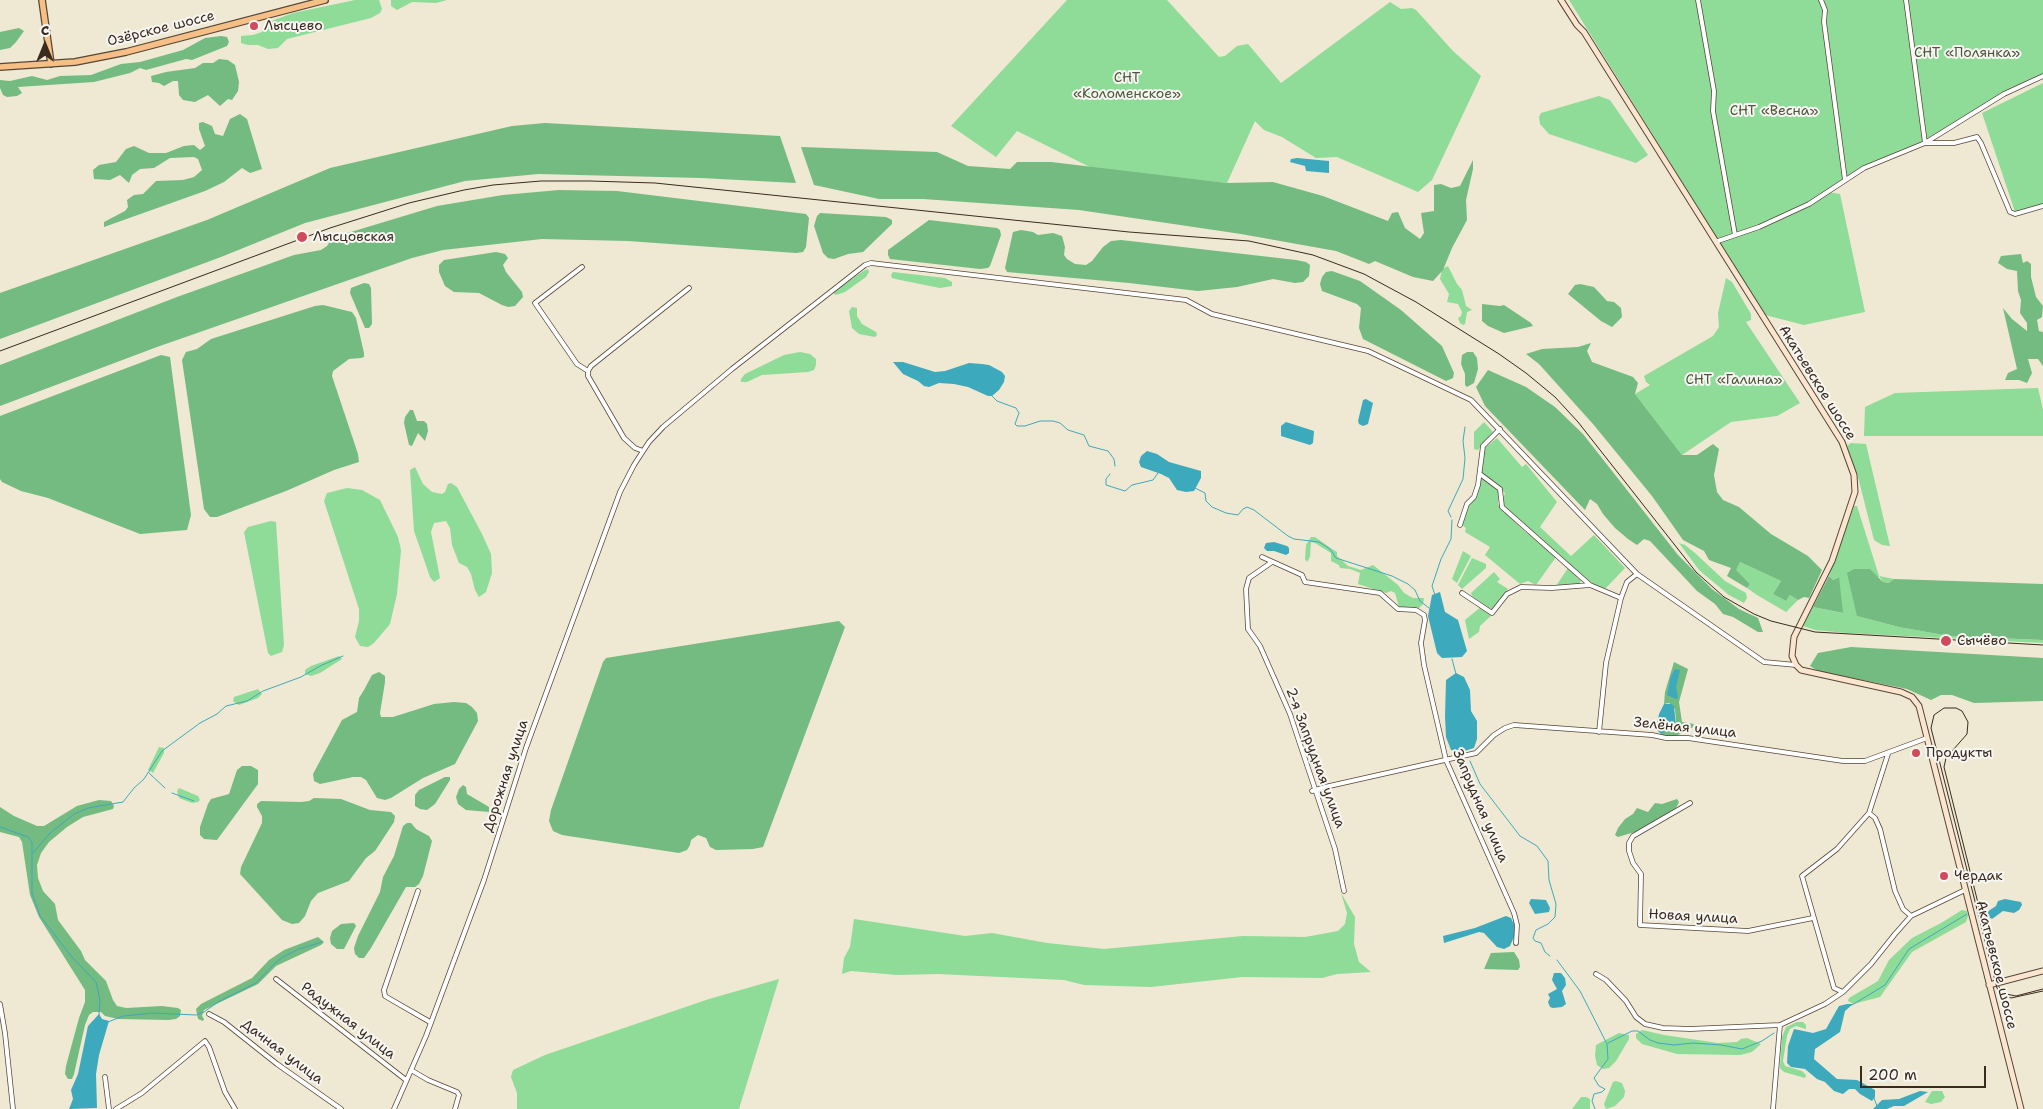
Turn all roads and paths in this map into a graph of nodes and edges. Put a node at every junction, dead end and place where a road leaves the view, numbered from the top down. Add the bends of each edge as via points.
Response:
1 (42, 0) edge
2 (325, 0) edge
3 (1561, 0) edge
4 (1698, 0) edge
5 (1821, 0) edge
6 (1906, 0) edge
7 (51, 64) junction
8 (0, 67) edge
9 (2043, 76) edge
10 (1925, 143) junction
11 (1846, 180) junction
12 (2043, 206) edge
13 (1735, 235) junction
14 (1718, 241) dead end
15 (582, 267) dead end
16 (689, 288) dead end
17 (588, 371) junction
18 (1500, 429) junction
19 (643, 451) junction
20 (1480, 474) junction
21 (1460, 525) dead end
22 (1262, 557) dead end
23 (1272, 562) junction
24 (1637, 574) junction
25 (1590, 585) junction
26 (1462, 593) dead end
27 (1621, 598) junction
28 (1796, 665) junction
29 (1599, 732) junction
30 (1927, 738) junction
31 (1888, 754) junction
32 (1446, 760) junction
33 (1314, 791) junction
34 (1690, 803) dead end
35 (1869, 813) junction
36 (1965, 890) junction
37 (418, 891) dead end
38 (1344, 891) dead end
39 (1911, 916) junction
40 (1813, 918) junction
41 (1516, 943) dead end
42 (2043, 971) edge
43 (1596, 974) dead end
44 (276, 979) dead end
45 (1990, 985) junction
46 (1843, 992) junction
47 (0, 1004) edge
48 (209, 1014) dead end
49 (430, 1022) junction
50 (1780, 1025) junction
51 (411, 1070) junction
52 (105, 1077) dead end
53 (406, 1080) junction
54 (13, 1109) edge
55 (109, 1109) edge
56 (116, 1109) edge
57 (235, 1109) edge
58 (341, 1109) edge
59 (394, 1109) edge
60 (455, 1109) edge
61 (1773, 1109) edge
62 (2021, 1109) edge

1 - 7 main road
2 - 7 main road, Озёрское шоссе via 126,52
3 - 28 main road, Акатьевское шоссе via 1842,442 1852,466 1855,492 1832,561 1794,637 1792,656
4 - 13 street
5 - 11 street via 1825,10
6 - 10 street
7 - 8 main road, Озёрское шоссе
9 - 10 street via 2004,94
10 - 11 street via 1864,168
10 - 12 street via 1977,137 2012,214
11 - 13 street via 1809,204
13 - 14 street
15 - 17 street via 535,303 578,364
16 - 17 street
17 - 19 street via 624,438
18 - 19 street, Дорожная улица via 1471,400 1368,350 1205,312 1186,300 871,263 859,268 732,369 663,427
18 - 20 street via 1483,446
18 - 24 street, Дорожная улица
19 - 49 street, Дорожная улица via 620,492 526,748 484,880
20 - 21 street via 1474,497 1467,504
20 - 25 street via 1500,489 1502,507
22 - 23 street, Запрудная улица
23 - 32 street, Запрудная улица via 1302,575 1305,582 1380,593 1398,609 1416,610 1424,615 1421,644 1424,665
23 - 33 street, 2-я Запрудная улица via 1249,578 1246,589 1248,629 1260,646 1290,714
24 - 27 street via 1627,582
24 - 28 street, Дорожная улица via 1764,662
25 - 26 street via 1521,587 1507,594 1492,612
25 - 27 street
27 - 29 street via 1606,663
28 - 30 main road, Акатьевское шоссе via 1801,670 1873,684 1912,697 1919,706
29 - 31 street, Зелёная улица via 1688,738 1843,761 1865,761
29 - 32 street, Зелёная улица via 1514,725 1494,735 1476,753
30 - 31 street, Зелёная улица
30 - 36 main road, Акатьевское шоссе
31 - 35 street
32 - 33 street, Зелёная улица
32 - 41 street, Запрудная улица via 1514,913
33 - 38 street, 2-я Запрудная улица via 1335,849
34 - 40 street, Новая улица via 1633,836 1629,843 1633,863 1641,874 1640,925 1748,931
35 - 39 street via 1880,829 1895,891 1903,909
35 - 40 street via 1837,849 1802,876
36 - 39 street
36 - 45 main road, Акатьевское шоссе
37 - 49 street via 384,990 385,996
39 - 46 street via 1872,964
40 - 46 street via 1834,988
42 - 45 main road
43 - 50 street via 1645,1024 1690,1029
44 - 53 street, Радужная улица
45 - 62 main road, Акатьевское шоссе
46 - 50 street
47 - 54 street
48 - 58 street, Дачная улица
49 - 51 street, Дорожная улица
50 - 61 street
51 - 53 street, Дорожная улица
51 - 60 street via 457,1092
52 - 55 street
53 - 59 street, Дорожная улица
56 - 57 street via 142,1093 205,1041

